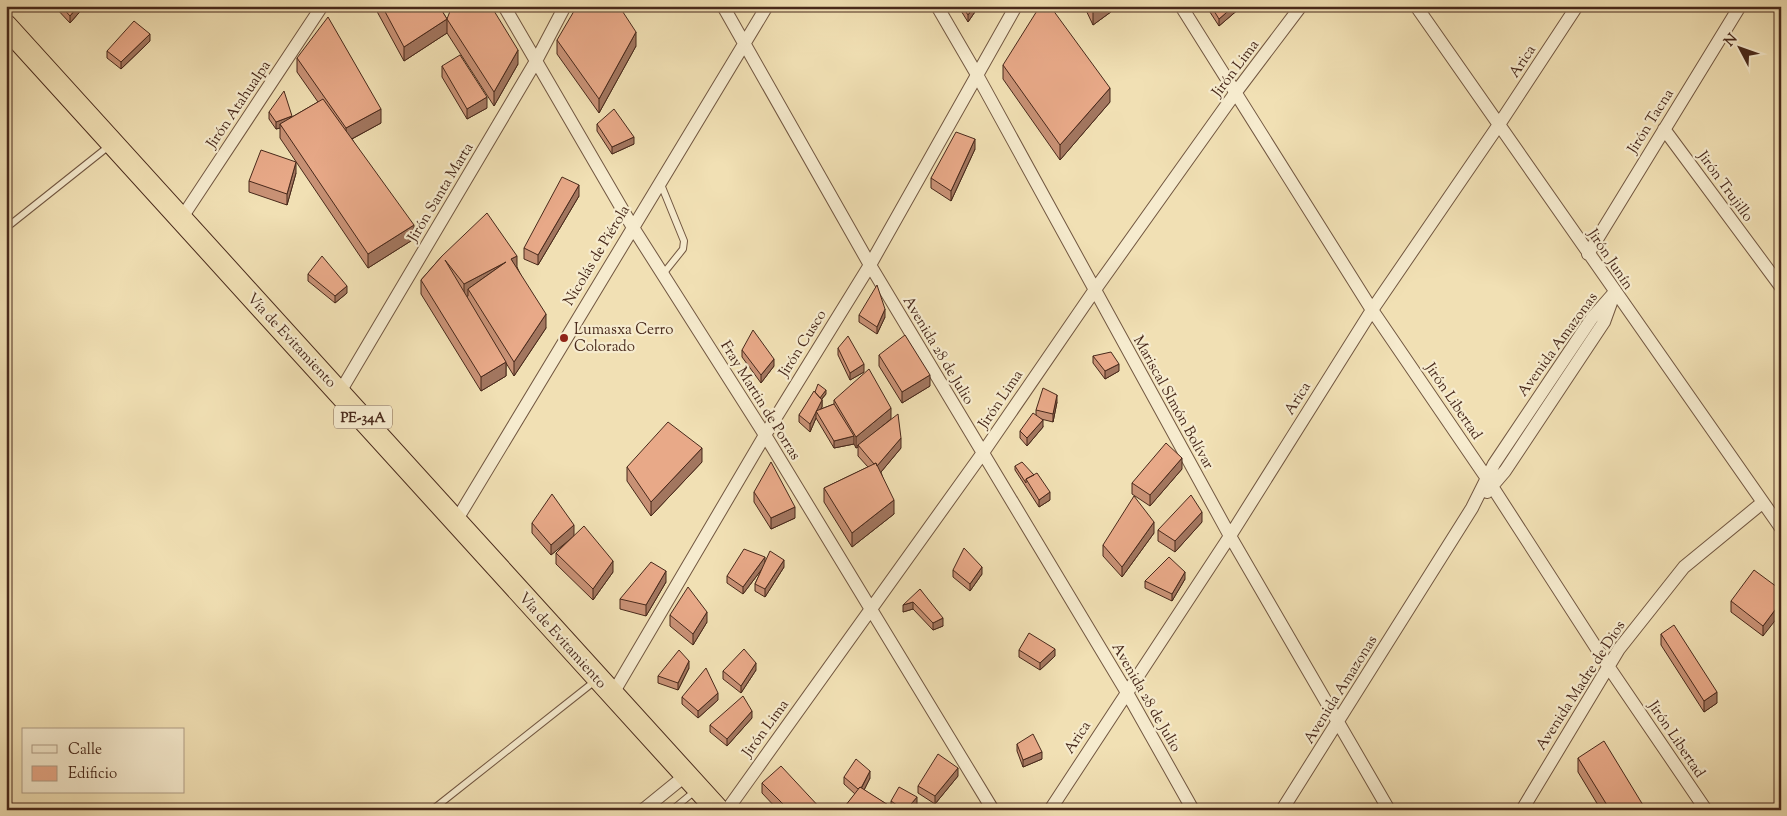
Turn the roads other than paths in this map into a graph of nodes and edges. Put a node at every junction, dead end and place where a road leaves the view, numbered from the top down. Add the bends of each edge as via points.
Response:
1 (322, 6) edge
2 (504, 6) edge
3 (565, 6) edge
4 (723, 6) edge
5 (766, 6) edge
6 (936, 6) edge
7 (1016, 6) edge
8 (1181, 6) edge
9 (1301, 6) edge
10 (1416, 6) edge
11 (1577, 6) edge
12 (1740, 6) edge
13 (6, 26) edge
14 (745, 42) junction
15 (536, 61) junction
16 (976, 74) junction
17 (1236, 92) junction
18 (1498, 126) junction
19 (1664, 129) junction
20 (112, 143) junction
21 (660, 181) junction
22 (181, 219) junction
23 (632, 226) junction
24 (6, 228) edge
25 (1588, 254) junction
26 (870, 265) junction
27 (663, 274) junction
28 (1781, 287) edge
29 (1094, 291) junction
30 (1614, 293) junction
31 (1372, 310) junction
32 (340, 392) junction
33 (764, 435) junction
34 (982, 454) junction
35 (1489, 482) junction
36 (1762, 503) junction
37 (456, 522) junction
38 (1781, 528) edge
39 (1230, 536) junction
40 (870, 611) junction
41 (1608, 666) junction
42 (605, 686) junction
43 (1126, 691) junction
44 (1338, 723) junction
45 (692, 782) junction
46 (432, 810) edge
47 (643, 810) edge
48 (672, 810) edge
49 (718, 810) edge
50 (727, 810) edge
51 (993, 810) edge
52 (1050, 810) edge
53 (1193, 810) edge
54 (1282, 810) edge
55 (1389, 810) edge
56 (1522, 810) edge
57 (1706, 810) edge

1 - 22 street, Jirón Atahualpa
2 - 15 street, Fray Martin de Porras
3 - 15 street, Jirón Santa Marta
4 - 14 street, Avenida 28 de Julio
5 - 14 street, Nicolás de Piérola
6 - 16 street, Mariscal SImón Bolívar
7 - 16 street, Jirón Cusco
8 - 17 street, Jirón Libertad
9 - 17 street, Jirón Lima
10 - 18 street, Jirón Junín
11 - 18 street, Arica
12 - 19 street, Jirón Tacna
13 - 20 highway, Vía de Evitamiento / PE-34A
14 - 21 street, Nicolás de Piérola
14 - 26 street, Avenida 28 de Julio
15 - 23 street, Fray Martin de Porras
15 - 32 street, Jirón Santa Marta
16 - 26 street, Jirón Cusco
16 - 29 street, Mariscal SImón Bolívar
17 - 29 street, Jirón Lima
17 - 31 street, Jirón Libertad
18 - 25 street, Jirón Junín
18 - 31 street, Arica
19 - 25 street, Jirón Tacna
19 - 28 street, Jirón Trujillo
20 - 22 highway, Vía de Evitamiento / PE-34A
20 - 24 lane
21 - 23 street, Nicolás de Piérola
21 - 27 lane via 684,241 683,249
22 - 32 highway, Vía de Evitamiento / PE-34A
23 - 27 street, Fray Martin de Porras
23 - 37 street, Nicolás de Piérola
25 - 30 street, Jirón Junín
26 - 33 street, Jirón Cusco
26 - 34 street, Avenida 28 de Julio
27 - 33 street, Fray Martin de Porras
29 - 34 street, Jirón Lima
29 - 39 street, Mariscal SImón Bolívar
30 - 35 street, Avenida Amazonas via 1592,318
30 - 36 street, Jirón Junín
31 - 35 street, Jirón Libertad
31 - 39 street, Arica
32 - 37 highway, Vía de Evitamiento / PE-34A
33 - 40 street, Fray Martin de Porras
33 - 42 street, Jirón Cusco
34 - 40 street, Jirón Lima
34 - 43 street, Avenida 28 de Julio
35 - 41 street, Jirón Libertad
35 - 44 street, Avenida Amazonas
36 - 38 street, Jirón Junín
36 - 41 street, Avenida Madre de Dios via 1684,567
37 - 42 highway, Vía de Evitamiento / PE-34A
39 - 43 street, Arica
39 - 44 street, Mariscal SImón Bolívar
40 - 50 street, Jirón Lima
40 - 51 street, Fray Martin de Porras
41 - 56 street, Avenida Madre de Dios
41 - 57 street, Jirón Libertad
42 - 45 highway, Vía de Evitamiento / PE-34A
42 - 46 lane
43 - 52 street, Arica
43 - 53 street, Avenida 28 de Julio
44 - 54 street, Avenida Amazonas
44 - 55 street, Mariscal SImón Bolívar
45 - 47 street
45 - 48 lane
45 - 49 highway, Vía de Evitamiento / PE-34A

